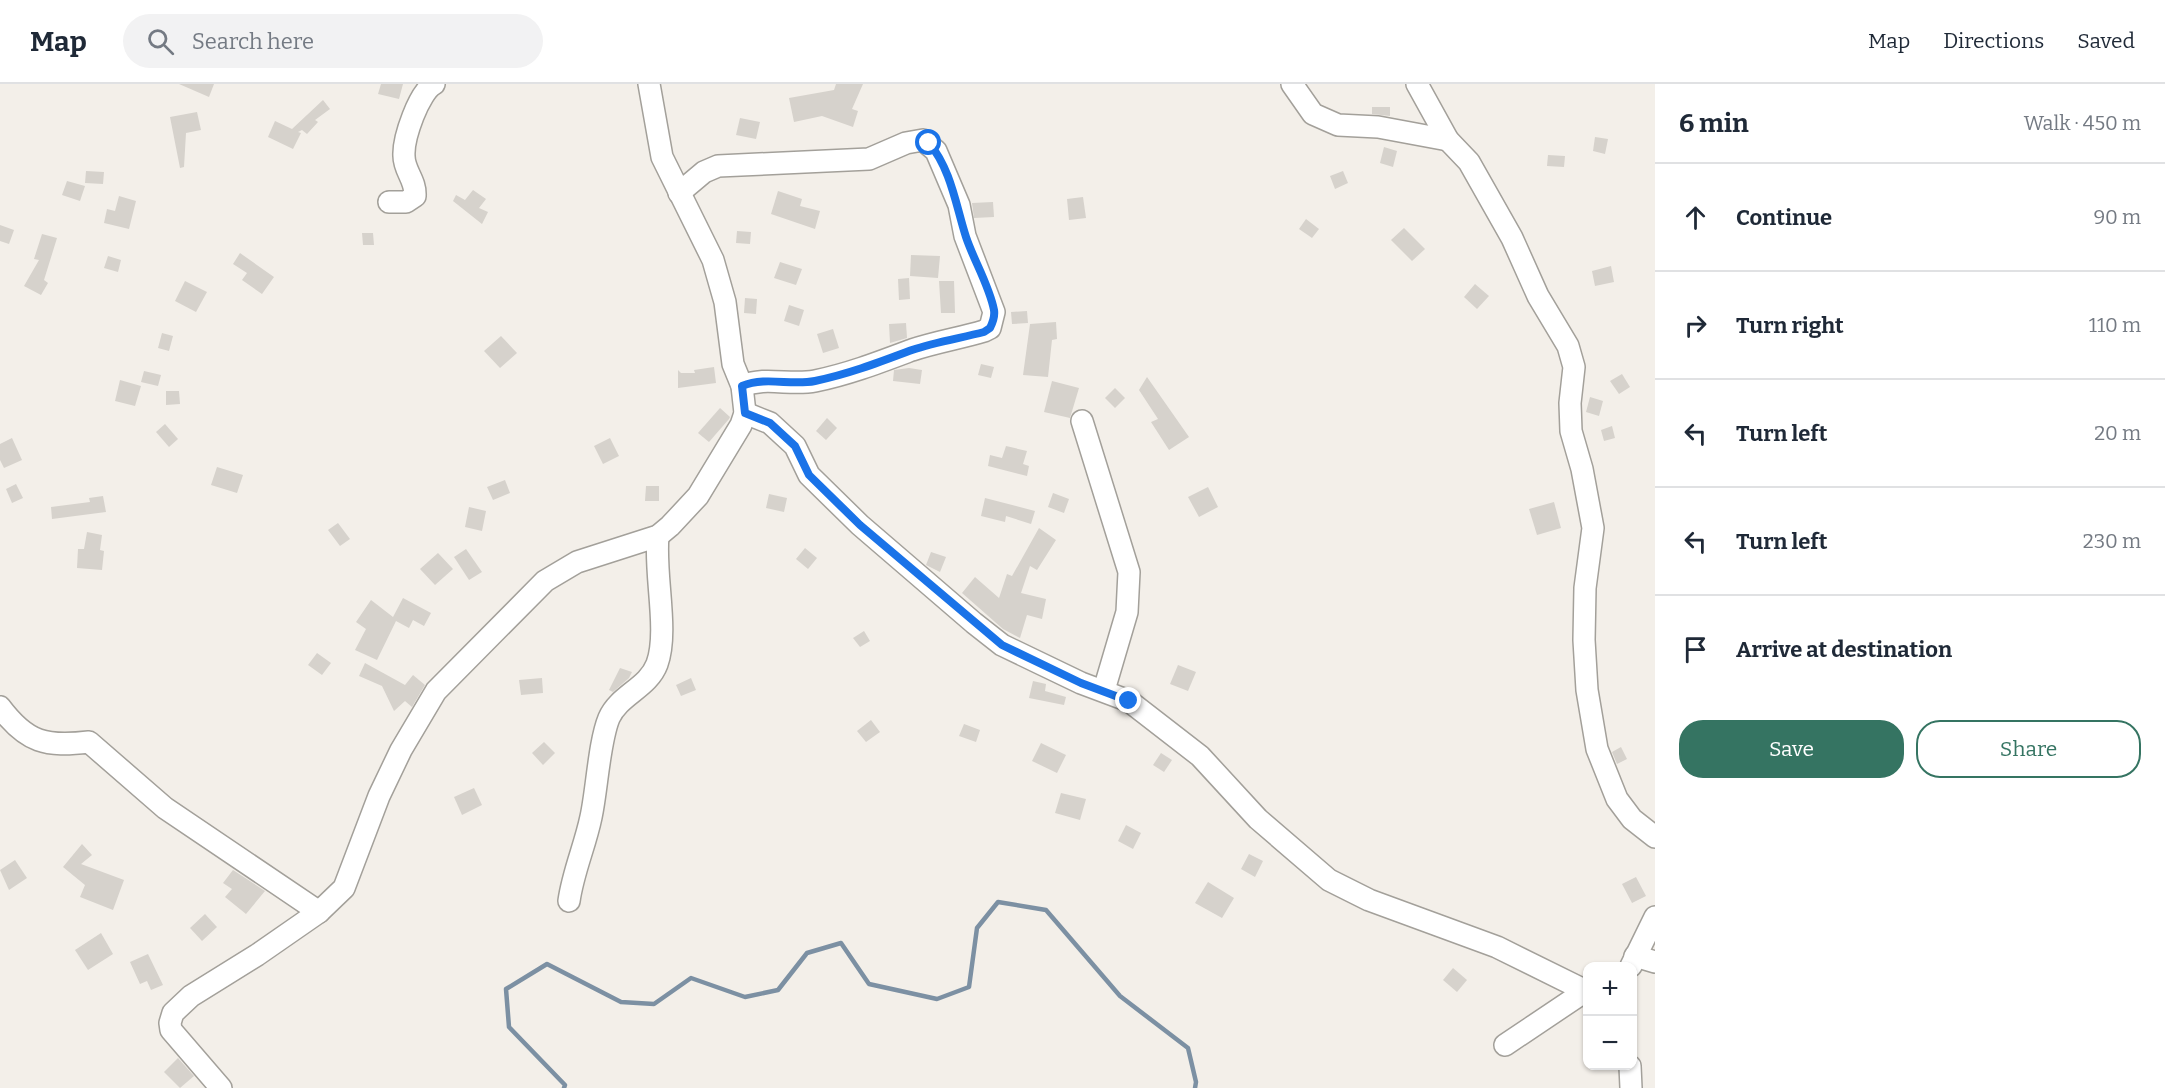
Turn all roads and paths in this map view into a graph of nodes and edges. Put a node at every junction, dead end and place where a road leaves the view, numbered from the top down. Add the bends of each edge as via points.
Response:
1 (649, 84) edge
2 (1292, 84) edge
3 (1417, 84) edge
4 (431, 85) edge
5 (1448, 140) junction
6 (679, 193) junction
7 (389, 202) dead end
8 (731, 349) junction
9 (768, 380) junction
10 (742, 386) junction
11 (745, 413) junction
12 (1082, 421) dead end
13 (658, 536) junction
14 (1104, 690) junction
15 (0, 707) edge
16 (1655, 837) edge
17 (569, 901) dead end
18 (319, 912) junction
19 (1655, 916) edge
20 (1640, 961) edge
21 (1583, 990) edge
22 (1583, 994) edge
23 (1505, 1045) dead end
24 (1630, 1070) edge
25 (221, 1088) edge
26 (1631, 1088) edge

1 - 6 street via 662,157
2 - 5 street via 1312,114 1338,125 1378,127
3 - 5 street
4 - 7 street via 422,93 404,155 416,184 415,196 406,202
5 - 16 street via 1469,162 1568,346 1574,367 1571,431 1593,528 1585,588 1587,690 1598,749 1617,799 1632,819
6 - 8 street via 713,260 725,302
6 - 9 street via 704,172 718,166 869,159 923,140 936,151 959,205 994,312 990,328 825,379 799,384
8 - 9 street
8 - 10 street
9 - 10 street
10 - 11 street
11 - 13 street via 698,496
11 - 14 street via 770,423 795,446 809,475 860,525 1002,645
12 - 14 street via 1129,572 1126,612
13 - 17 street via 655,558 661,624 657,665 644,682 615,705 608,720 592,815
13 - 18 street via 577,562 545,581 436,691 379,796 344,888
14 - 21 street via 1129,701 1200,756 1258,819 1329,880 1370,900 1497,947
15 - 18 street via 12,723 43,743 89,742 165,808
18 - 25 street via 191,996 173,1013 171,1030
19 - 20 street
22 - 23 street
24 - 26 street

